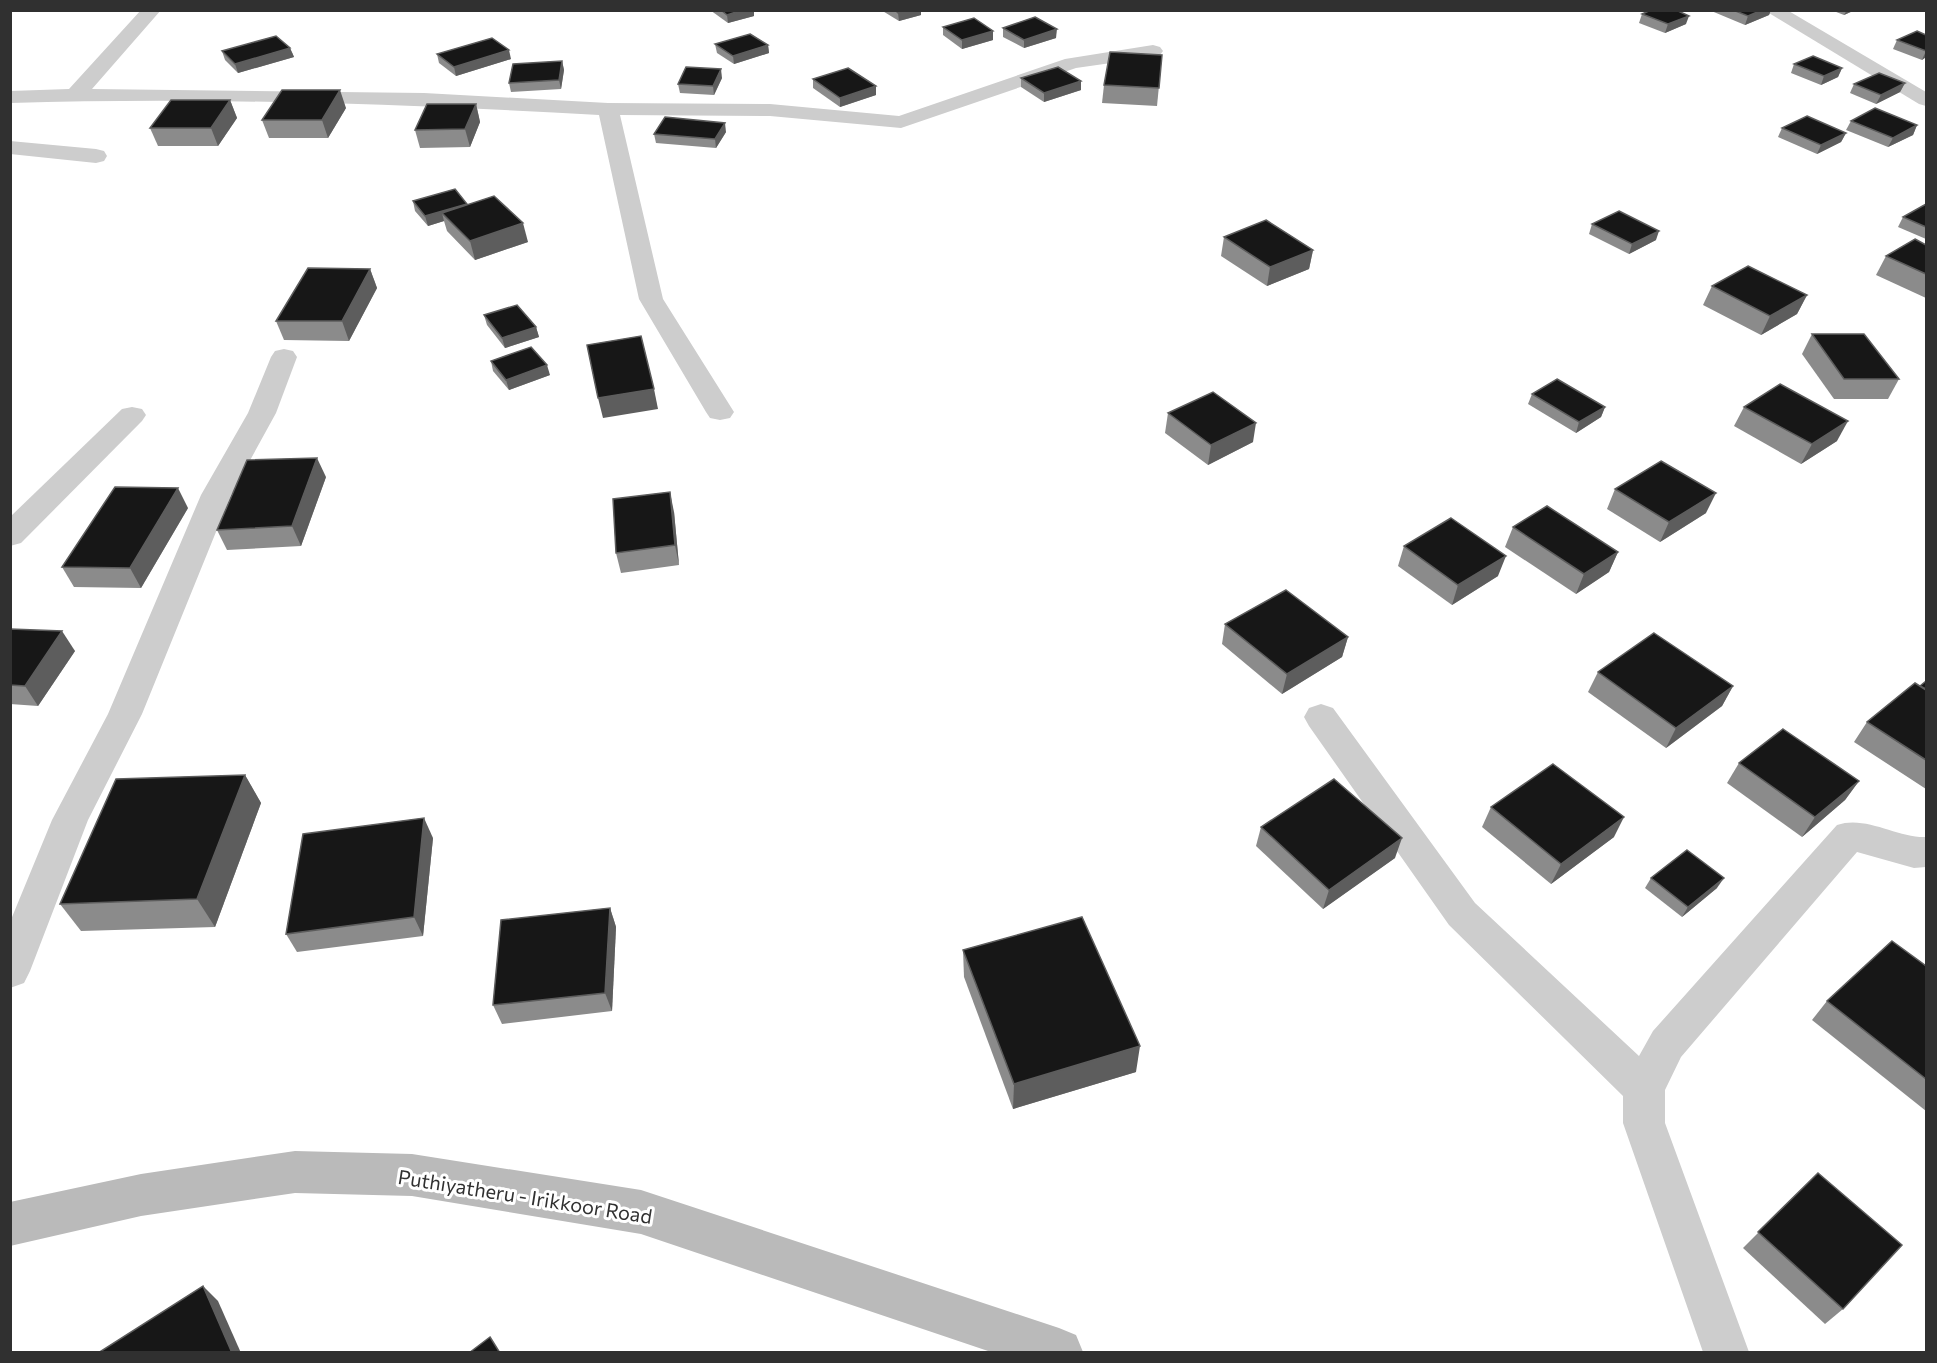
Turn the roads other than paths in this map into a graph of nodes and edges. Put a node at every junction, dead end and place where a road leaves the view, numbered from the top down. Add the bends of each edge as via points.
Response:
1 (152, 10) edge
2 (1773, 10) edge
3 (1152, 51) dead end
4 (75, 95) junction
5 (10, 97) edge
6 (1926, 100) edge
7 (608, 109) junction
8 (10, 147) edge
9 (96, 156) dead end
10 (284, 357) dead end
11 (720, 412) dead end
12 (132, 415) dead end
13 (10, 536) edge
14 (1321, 717) dead end
15 (1926, 852) edge
16 (10, 970) edge
17 (1644, 1088) junction
18 (10, 1224) edge
19 (1059, 1353) edge
20 (1726, 1353) edge

1 - 4 street
2 - 6 street
3 - 7 street via 1072,63 901,122 770,110
4 - 5 street
4 - 7 street via 424,99
7 - 11 street via 651,299
8 - 9 street
10 - 16 street via 262,413 216,495 125,714 70,820
12 - 13 street
14 - 17 street via 1462,914
15 - 17 street via 1914,853 1850,835 1667,1044
17 - 20 street via 1644,1123
18 - 19 main road, Puthiyatheru - Irikkoor Road via 141,1195 295,1172 412,1175 641,1212

